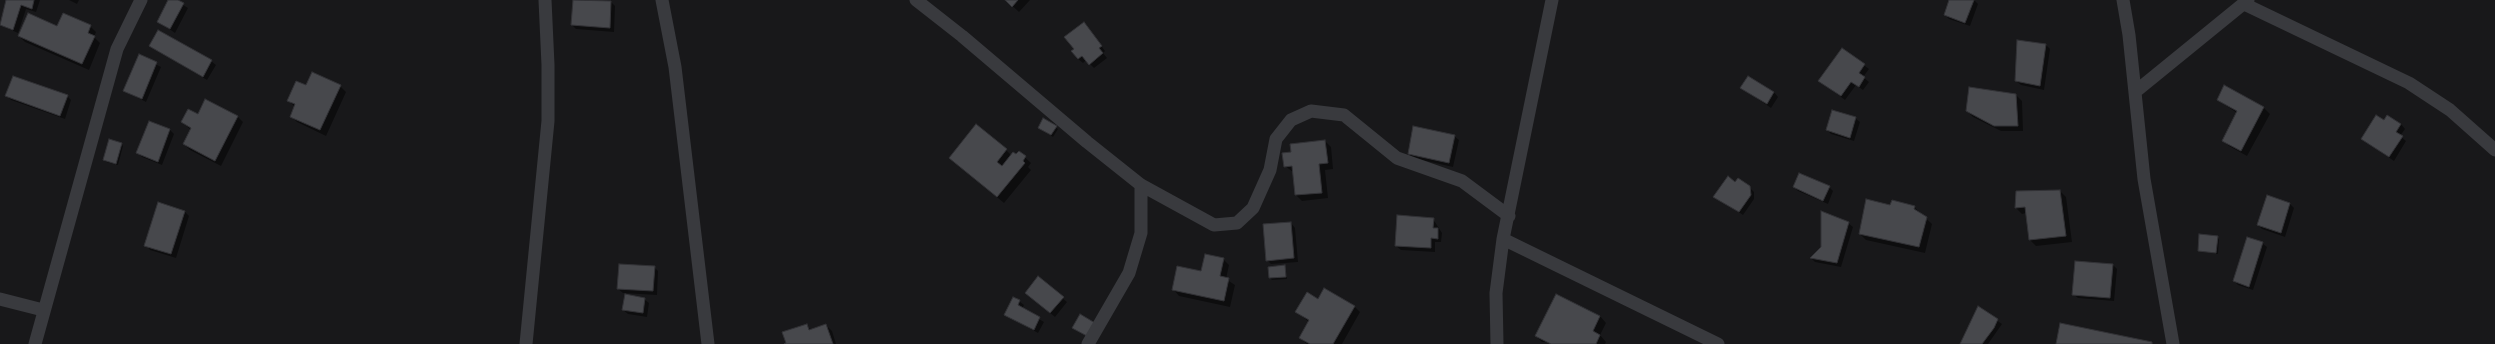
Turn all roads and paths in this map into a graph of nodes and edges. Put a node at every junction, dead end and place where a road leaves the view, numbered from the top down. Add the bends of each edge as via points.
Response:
1 (140, 0) edge
2 (545, 0) edge
3 (662, 0) edge
4 (916, 0) edge
5 (1552, 0) edge
6 (2123, 0) edge
7 (2246, 2) edge
8 (2135, 92) junction
9 (2495, 150) edge
10 (1142, 185) junction
11 (1508, 216) junction
12 (1504, 239) junction
13 (0, 299) edge
14 (43, 310) junction
15 (35, 344) edge
16 (526, 344) edge
17 (708, 344) edge
18 (1088, 344) edge
19 (1497, 344) edge
20 (1718, 344) edge
21 (2172, 344) edge

1 - 14 street via 117,49
2 - 16 street via 548,121
3 - 17 street via 675,67
4 - 10 street
5 - 11 street
6 - 8 street
7 - 8 street
7 - 9 street via 2409,83 2450,110
8 - 21 street via 2144,179
10 - 11 street via 1214,225 1237,223 1254,208 1270,170 1276,140 1291,120 1311,111 1344,115 1397,158 1462,181
10 - 18 street via 1141,233 1129,274
11 - 12 street
12 - 19 street via 1496,293
12 - 20 street
13 - 14 street
14 - 15 street

